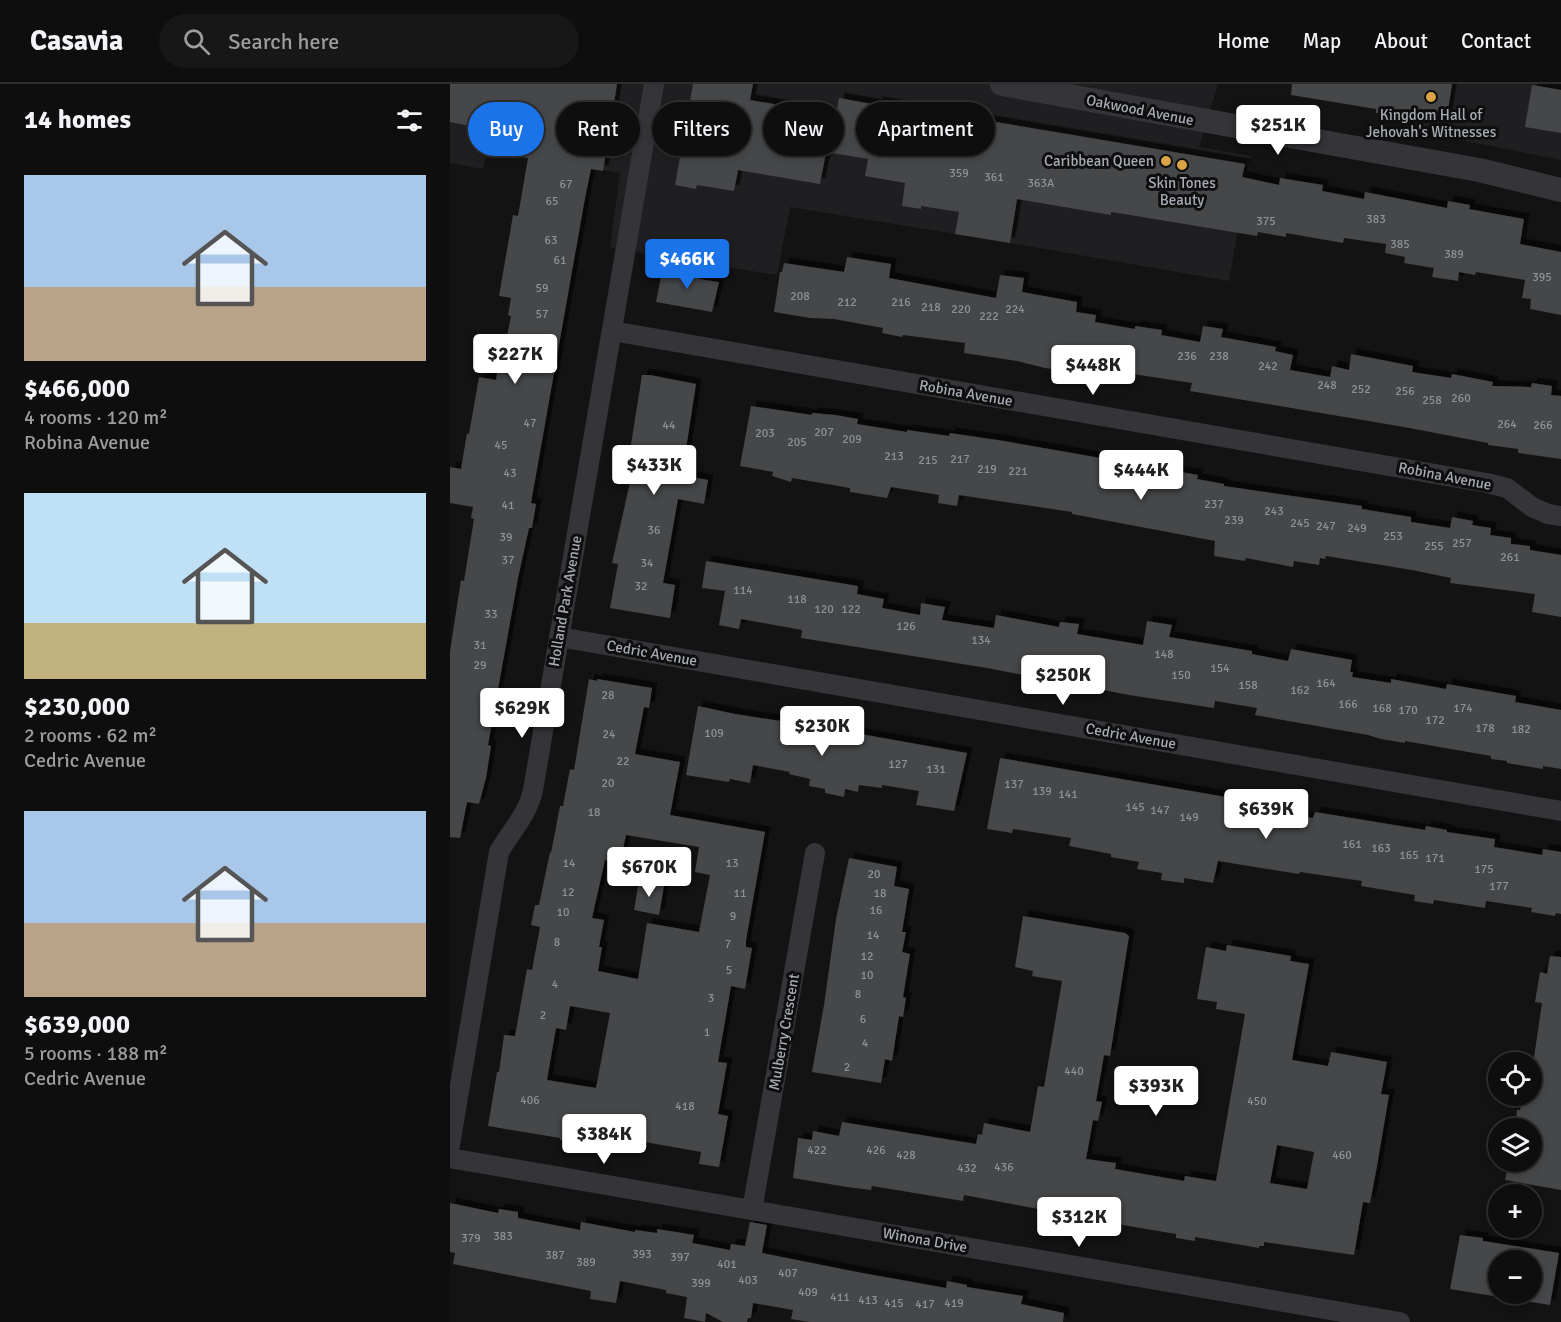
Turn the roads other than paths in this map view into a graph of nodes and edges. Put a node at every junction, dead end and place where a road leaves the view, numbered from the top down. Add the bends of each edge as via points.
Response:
1 (654, 84) edge
2 (1002, 84) edge
3 (1561, 190) edge
4 (612, 331) junction
5 (1561, 516) edge
6 (559, 637) junction
7 (1561, 811) edge
8 (815, 854) dead end
9 (450, 1145) edge
10 (450, 1158) edge
11 (752, 1210) junction
12 (1400, 1322) edge

1 - 4 street, Holland Park Avenue
2 - 3 street, Oakwood Avenue via 1479,170
4 - 5 street, Robina Avenue via 1487,483 1507,488 1532,507
4 - 6 street, Holland Park Avenue
6 - 7 street, Cedric Avenue
6 - 9 street, Holland Park Avenue via 532,796 499,852
8 - 11 street, Mulberry Crescent
10 - 11 street, Winona Drive
11 - 12 street, Winona Drive

